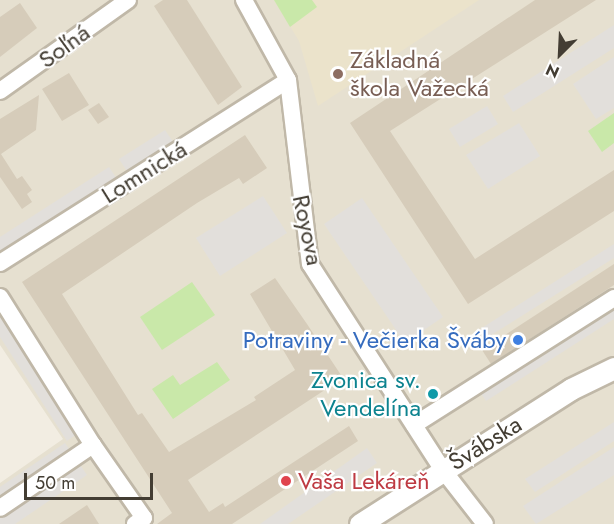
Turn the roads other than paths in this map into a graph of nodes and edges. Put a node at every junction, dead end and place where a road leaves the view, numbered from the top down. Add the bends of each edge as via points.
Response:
1 (128, 0) edge
2 (244, 0) edge
3 (288, 80) junction
4 (0, 91) edge
5 (0, 263) edge
6 (0, 297) edge
7 (614, 298) edge
8 (614, 368) edge
9 (414, 425) junction
10 (93, 445) junction
11 (443, 470) junction
12 (0, 508) edge
13 (135, 524) edge
14 (360, 524) edge
15 (485, 524) edge

1 - 4 street, Soľná
2 - 3 street, Royova
3 - 5 street, Lomnická
3 - 9 street, Royova via 310,264
6 - 10 street
7 - 9 street
8 - 11 street, Švábska via 571,389
9 - 11 street, Royova
10 - 12 street
10 - 13 street via 144,518
11 - 14 street, Švábska
11 - 15 street, Royova

